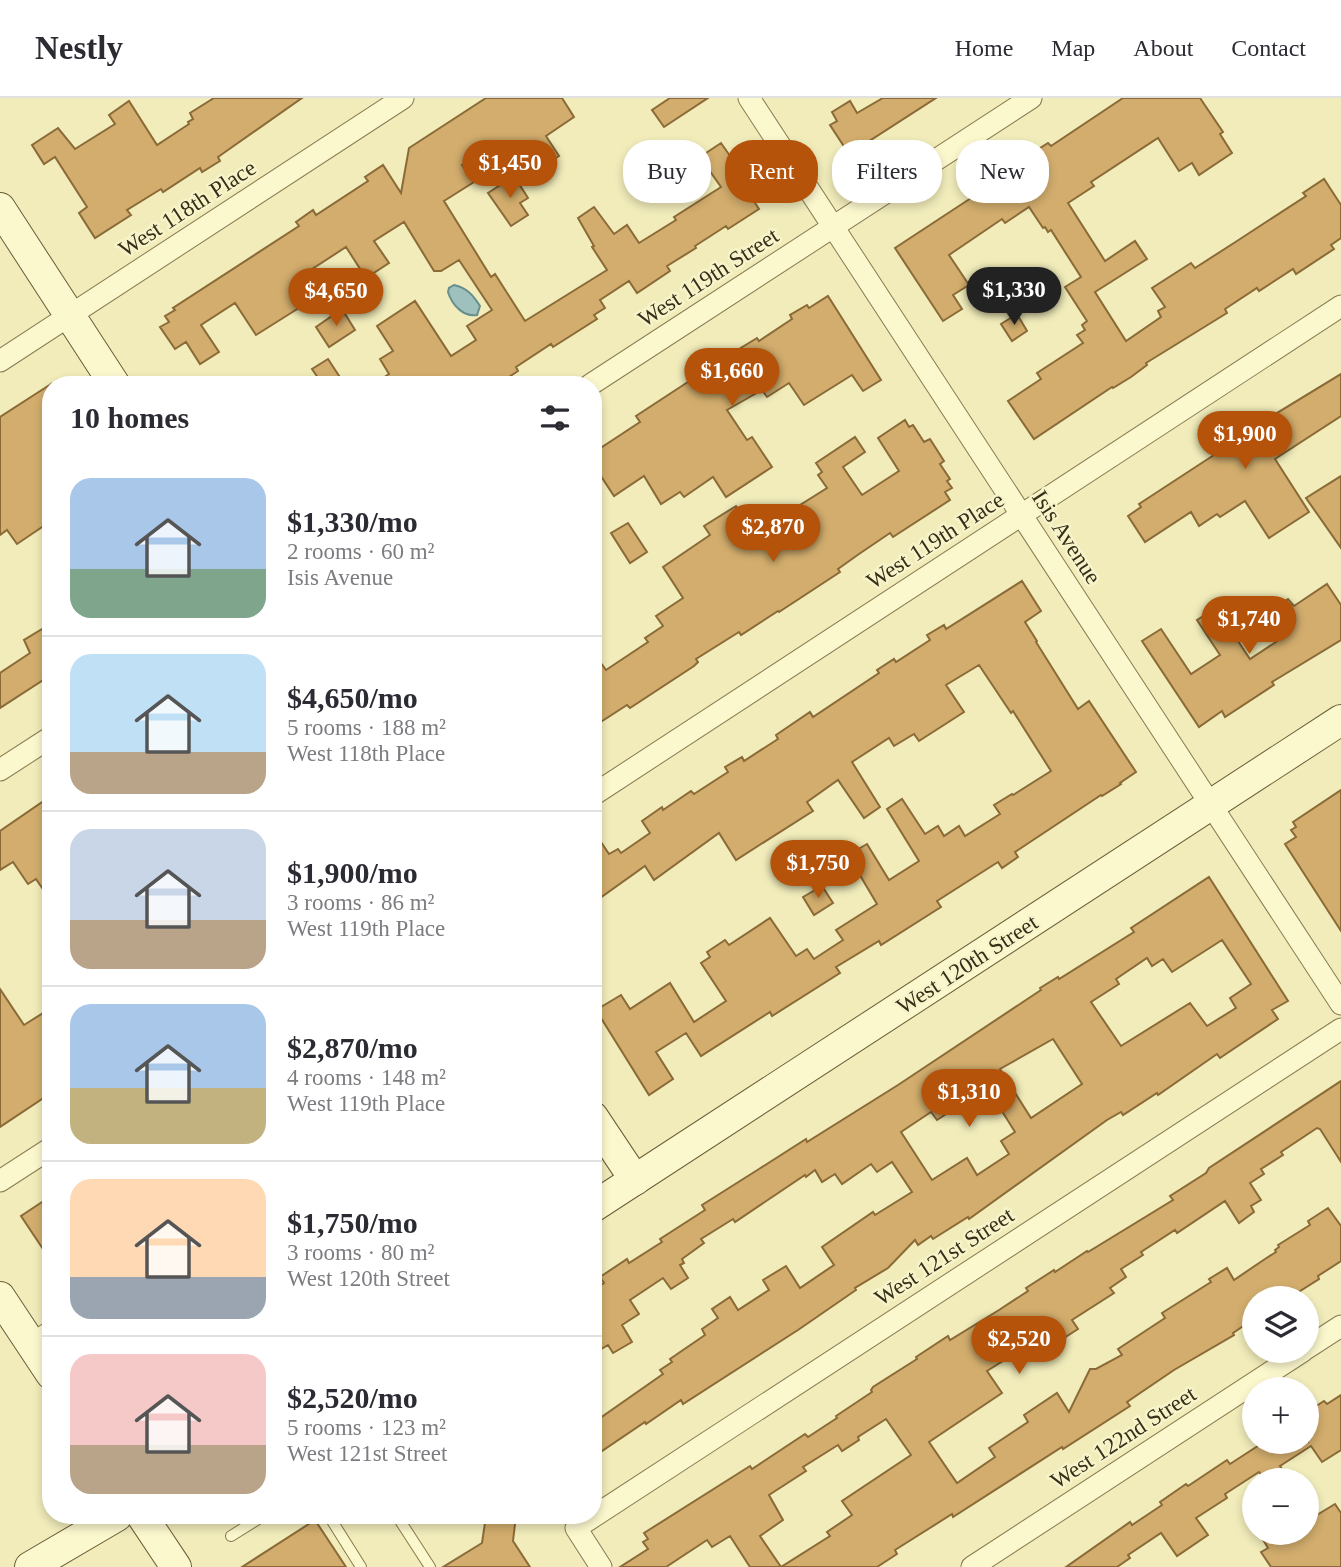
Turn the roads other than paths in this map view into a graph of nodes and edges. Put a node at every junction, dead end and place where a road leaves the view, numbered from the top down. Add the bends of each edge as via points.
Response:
1 (403, 98) edge
2 (750, 98) edge
3 (1031, 98) edge
4 (0, 208) edge
5 (834, 226) junction
6 (1341, 306) edge
7 (70, 315) junction
8 (0, 361) edge
9 (109, 376) edge
10 (602, 377) edge
11 (1021, 515) junction
12 (1341, 720) edge
13 (42, 743) edge
14 (0, 770) edge
15 (602, 789) edge
16 (1211, 805) junction
17 (1341, 1003) edge
18 (1341, 1029) edge
19 (602, 1130) edge
20 (42, 1154) edge
21 (635, 1180) junction
22 (0, 1181) edge
23 (602, 1202) edge
24 (0, 1297) edge
25 (1341, 1326) edge
26 (40, 1332) edge
27 (1319, 1341) edge
28 (1285, 1363) edge
29 (602, 1511) edge
30 (103, 1524) edge
31 (147, 1524) edge
32 (250, 1524) edge
33 (334, 1524) edge
34 (402, 1524) edge
35 (582, 1524) edge
36 (231, 1536) dead end
37 (30, 1567) edge
38 (176, 1567) edge
39 (361, 1567) edge
40 (430, 1567) edge
41 (601, 1567) edge
42 (972, 1567) edge

1 - 7 street, West 118th Place
2 - 5 street, Isis Avenue
3 - 5 street, West 119th Street
4 - 7 main road
5 - 10 street, West 119th Street
5 - 11 street, Isis Avenue
6 - 11 street, West 119th Place
7 - 8 street, West 118th Place
7 - 9 main road
11 - 15 street, West 119th Place
11 - 16 street, Isis Avenue
12 - 16 main road, West 120th Street
13 - 14 street
16 - 17 street, Isis Avenue
16 - 21 main road, West 120th Street
18 - 29 street, West 121st Street
19 - 21 main road
20 - 22 street
21 - 23 main road, West 120th Street
24 - 26 main road
25 - 27 street, West 122nd Street
28 - 42 street, West 122nd Street
30 - 37 main road
31 - 38 main road
32 - 36 lane
33 - 39 lane
34 - 40 lane
35 - 41 street, West 121st Street via 576,1528

